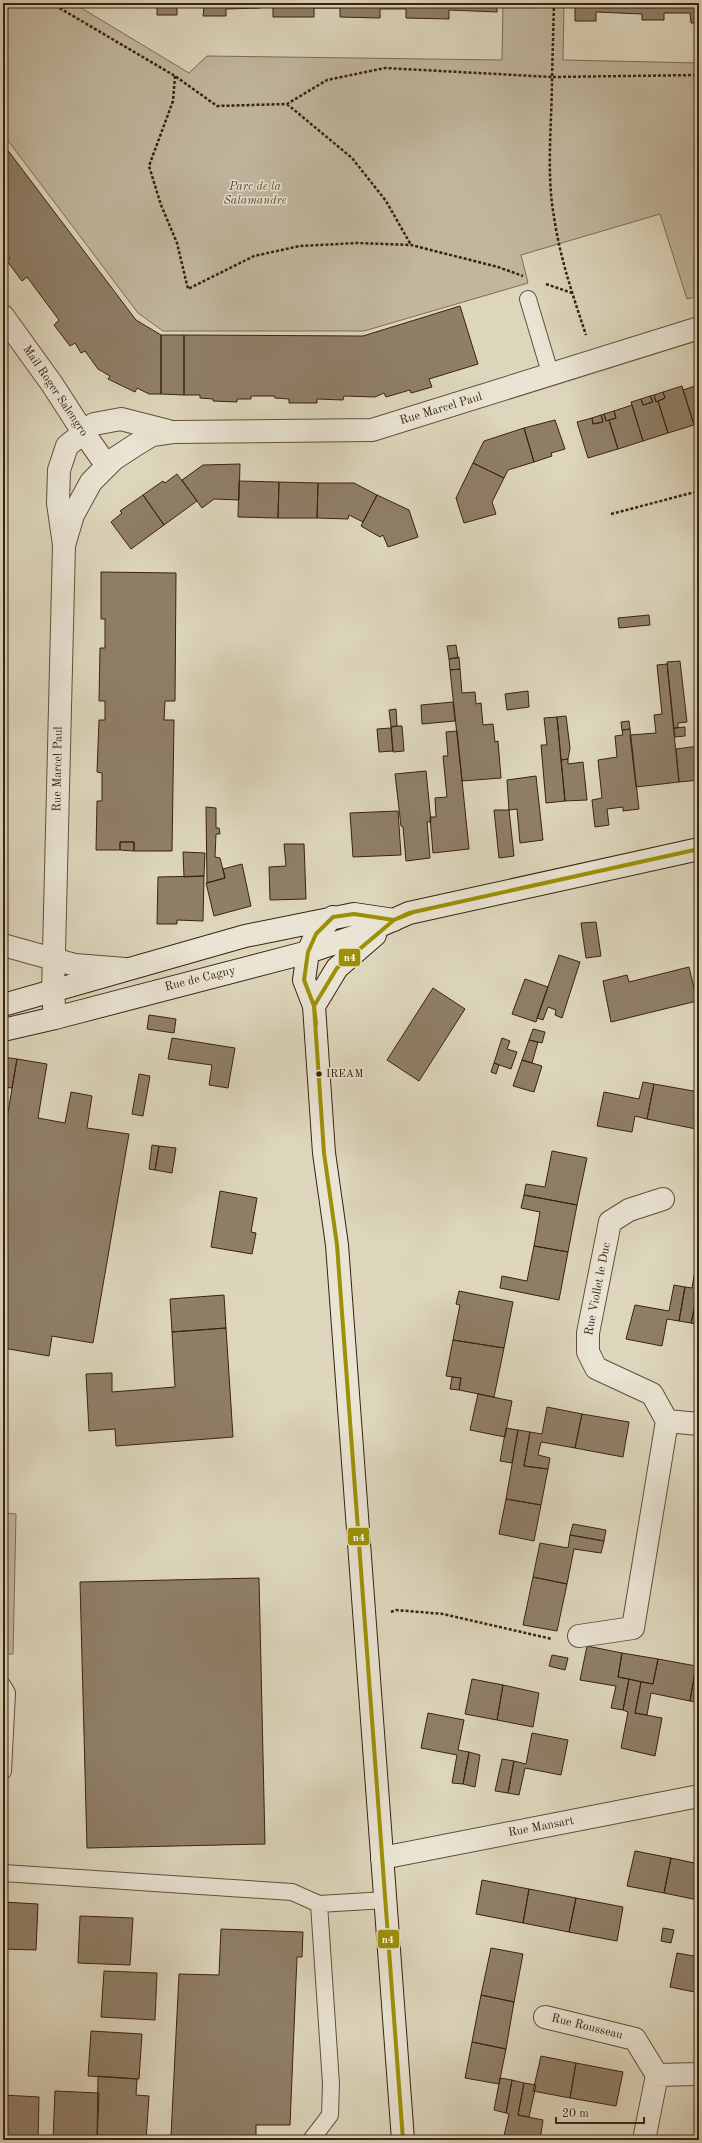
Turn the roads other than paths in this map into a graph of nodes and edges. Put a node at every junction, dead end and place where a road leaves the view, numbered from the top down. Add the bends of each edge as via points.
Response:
1 (528, 299) dead end
2 (3, 316) edge
3 (699, 328) edge
4 (551, 376) junction
5 (82, 432) junction
6 (173, 432) junction
7 (107, 466) junction
8 (64, 545) junction
9 (699, 849) edge
10 (333, 917) junction
11 (394, 920) junction
12 (245, 936) junction
13 (3, 945) edge
14 (308, 952) junction
15 (280, 959) junction
16 (54, 961) junction
17 (129, 970) junction
18 (304, 980) junction
19 (53, 992) junction
20 (3, 1005) edge
21 (314, 1006) junction
22 (55, 1018) junction
23 (3, 1030) edge
24 (663, 1199) dead end
25 (667, 1421) junction
26 (699, 1424) edge
27 (579, 1636) road end
28 (3, 1686) edge
29 (3, 1771) edge
30 (699, 1796) edge
31 (382, 1858) junction
32 (3, 1873) edge
33 (386, 1900) junction
34 (319, 1904) junction
35 (545, 2017) dead end
36 (699, 2074) edge
37 (657, 2075) junction
38 (311, 2140) edge
39 (403, 2140) edge
40 (644, 2140) edge

1 - 4 lane
2 - 5 street, Mail Roger Salengro via 52,384
3 - 4 street, Rue Marcel Paul
4 - 6 street, Rue Marcel Paul via 372,430
5 - 6 street, Rue Marcel Paul via 94,424 121,419
5 - 7 street, Mail Roger Salengro
5 - 8 street, Rue Marcel Paul via 67,446 59,470 58,503
6 - 7 street, Rue Marcel Paul via 152,435
7 - 8 street, Rue Marcel Paul via 91,482 73,515
8 - 16 street, Rue Marcel Paul
9 - 11 street, Rue de Cagny via 409,913
10 - 11 street via 354,914
10 - 12 street
10 - 14 street via 316,934
11 - 14 street, Rue de Cagny
11 - 21 street via 337,968
12 - 15 street
12 - 17 street
13 - 16 street
14 - 15 street, Rue de Cagny
14 - 18 street
15 - 18 street
15 - 22 street, Rue de Cagny
16 - 17 street via 75,966
16 - 19 street, Rue Marcel Paul
17 - 19 street
18 - 21 street
19 - 20 street
19 - 22 street, Rue Marcel Paul
21 - 31 street via 324,1153 337,1245
22 - 23 street, Rue de Cagny
24 - 25 street, Rue Viollet le Duc via 629,1210 610,1222 588,1333 588,1352 596,1368 652,1394
25 - 26 street
25 - 27 street via 632,1628
28 - 29 lane via 7,1692
30 - 31 street, Rue Mansart
31 - 33 street
32 - 34 lane via 292,1892
33 - 34 lane
33 - 39 street
34 - 38 lane via 331,2084 330,2115
35 - 37 street, Rue Rousseau via 635,2039
36 - 37 street
37 - 40 street

